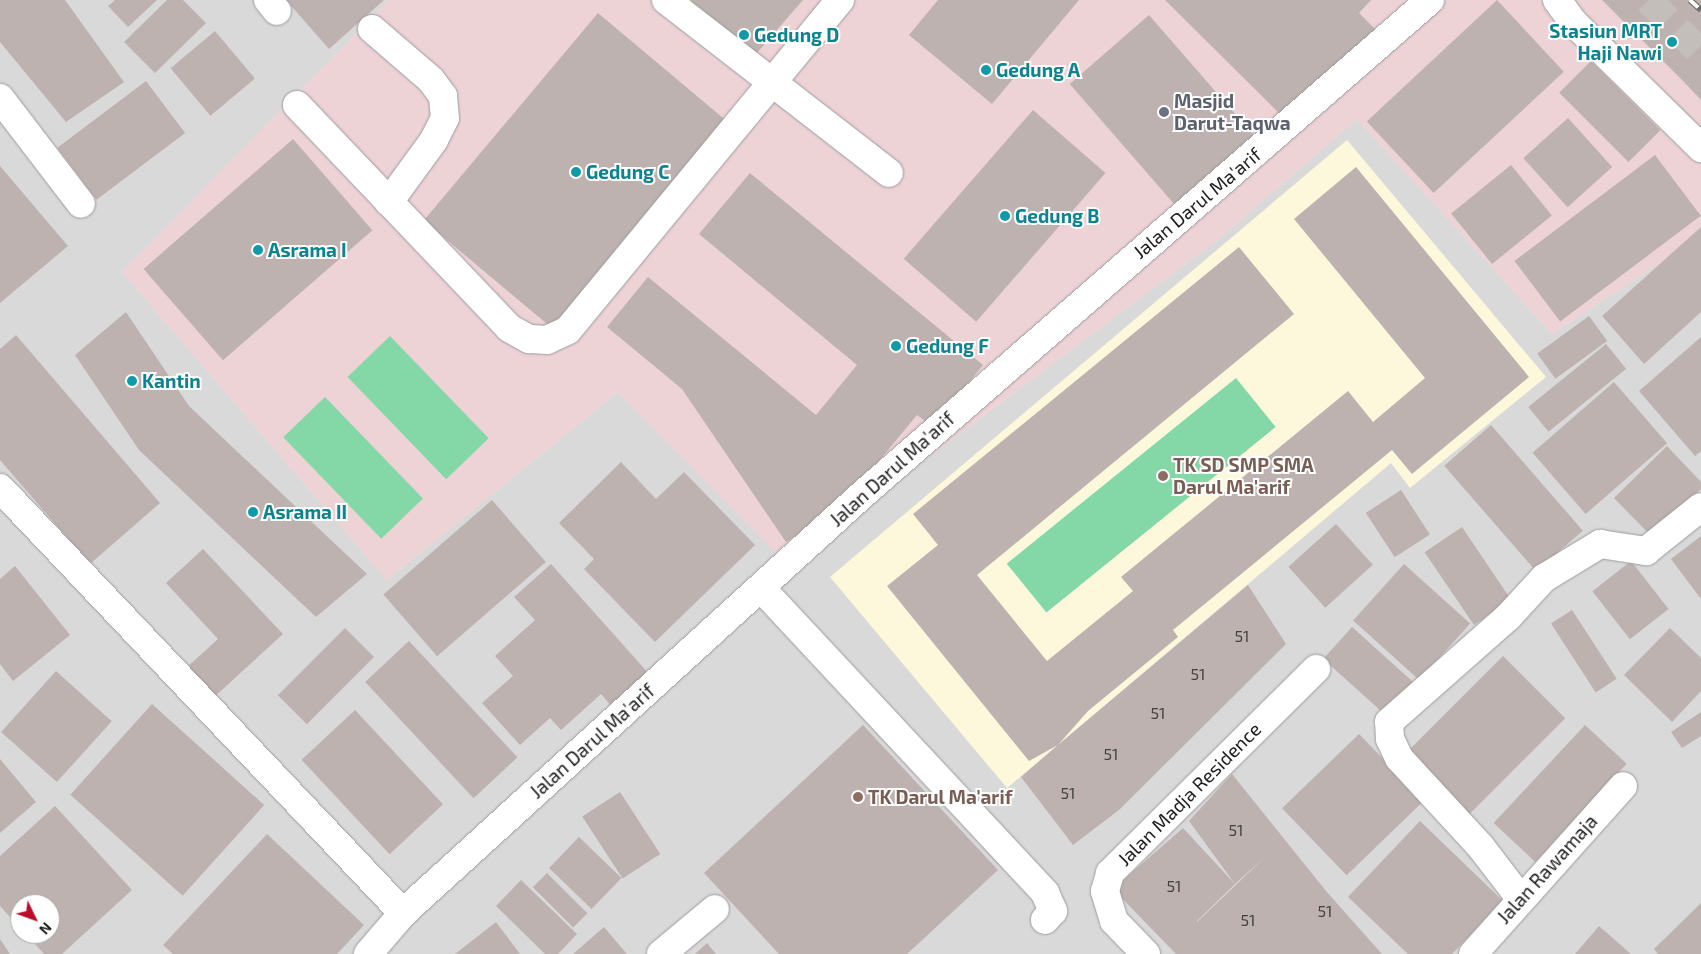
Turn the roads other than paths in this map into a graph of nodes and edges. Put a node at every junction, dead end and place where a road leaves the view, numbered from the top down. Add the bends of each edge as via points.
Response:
1 (666, 0) edge
2 (840, 0) edge
3 (1430, 0) edge
4 (1557, 0) edge
5 (372, 29) dead end
6 (773, 84) junction
7 (0, 98) edge
8 (297, 106) dead end
9 (1701, 148) edge
10 (889, 173) dead end
11 (389, 202) junction
12 (81, 204) dead end
13 (0, 488) edge
14 (1701, 507) edge
15 (761, 588) junction
16 (1316, 669) dead end
17 (1623, 786) dead end
18 (1520, 898) junction
19 (715, 909) dead end
20 (403, 913) junction
21 (1045, 920) dead end
22 (370, 953) edge
23 (661, 954) edge
24 (1146, 954) edge
25 (1473, 954) edge

1 - 6 street
2 - 6 street
3 - 15 street, Jalan Darul Ma'arif via 1091,292
4 - 9 street via 1574,22
5 - 11 street via 431,80 443,96 445,118 434,140
6 - 10 street
6 - 11 street via 568,330 547,340 529,339 509,328
7 - 12 street
8 - 11 street
13 - 20 street
14 - 18 street via 1646,551 1600,544 1544,578 1508,616 1390,722 1390,739 1399,758 1481,847
15 - 20 street, Jalan Darul Ma'arif
15 - 21 street via 1044,894 1053,911
16 - 24 street, Jalan Madja Residence via 1110,873 1106,891 1114,921
17 - 18 street, Jalan Rawamaja
18 - 25 street, Jalan Rawamaja
19 - 23 street
20 - 22 street, Jalan Darul Ma'arif

